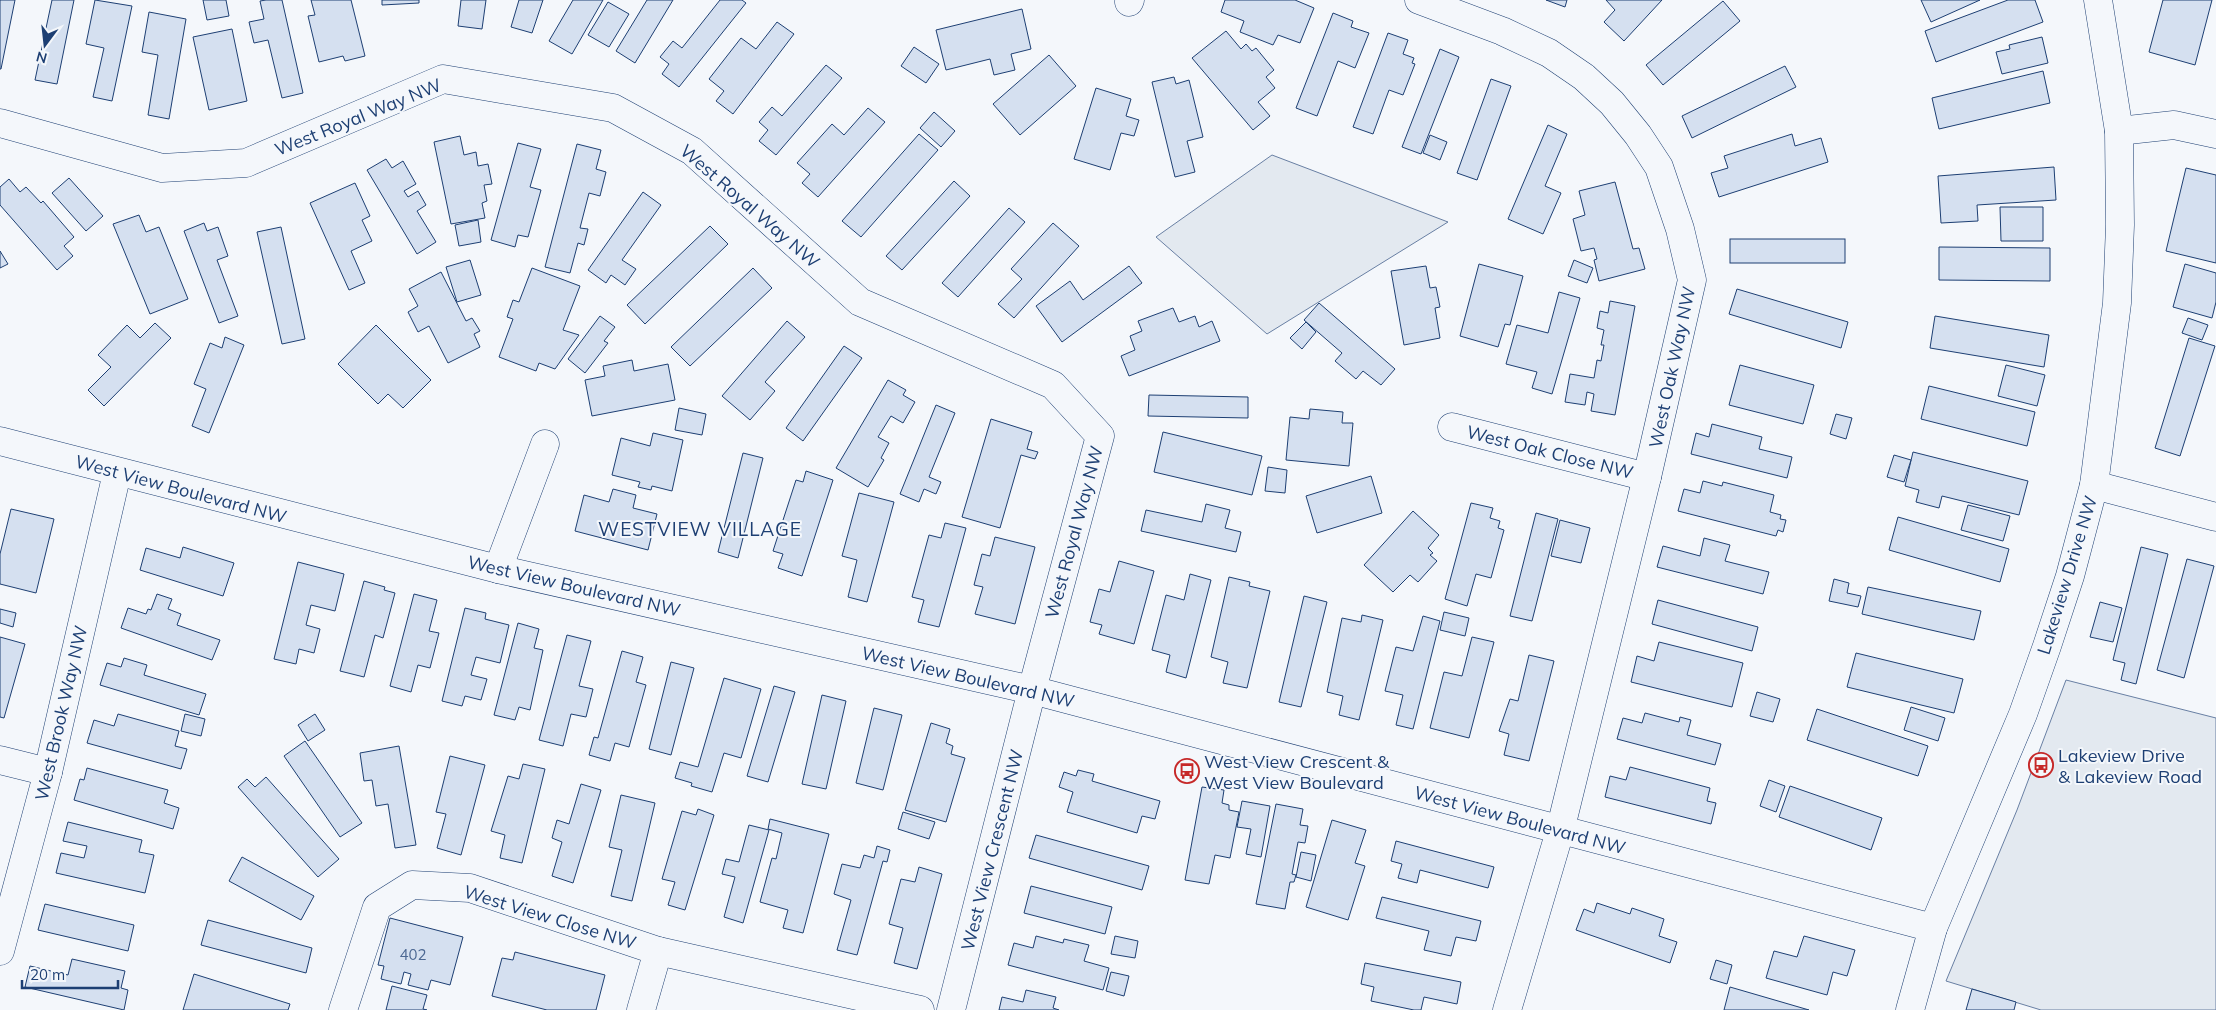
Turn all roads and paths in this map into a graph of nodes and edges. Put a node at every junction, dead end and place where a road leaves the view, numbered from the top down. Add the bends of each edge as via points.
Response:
1 (1419, 0) edge
2 (2098, 0) edge
3 (0, 123) edge
4 (2119, 131) junction
5 (2216, 134) edge
6 (1452, 427) dead end
7 (0, 441) edge
8 (546, 444) dead end
9 (117, 473) junction
10 (1647, 477) junction
11 (2094, 484) junction
12 (2216, 518) edge
13 (498, 569) junction
14 (1032, 690) junction
15 (0, 760) edge
16 (48, 772) junction
17 (1560, 831) junction
18 (1933, 928) junction
19 (0, 951) edge
20 (658, 951) junction
21 (343, 1010) edge
22 (640, 1010) edge
23 (920, 1010) edge
24 (951, 1010) edge
25 (1507, 1010) edge
26 (1910, 1010) edge

1 - 10 street, West Oak Way NW via 1502,31 1549,53 1584,77 1612,103 1659,167 1680,229 1692,280
2 - 4 street, Lakeview Drive NW
3 - 14 street, West Royal Way NW via 162,168 246,163 443,79 613,108 692,151 860,302 1052,385 1100,436
4 - 5 street via 2174,125
4 - 11 street, Lakeview Drive NW via 2117,303
6 - 10 street, West Oak Close NW
7 - 9 street, West View Boulevard NW
8 - 13 street
9 - 13 street, West View Boulevard NW
9 - 16 street, West Brook Way NW
10 - 17 street, West Oak Way NW
11 - 12 street
11 - 18 street, Lakeview Drive NW via 2070,576 2023,714
13 - 14 street, West View Boulevard NW
14 - 17 street, West View Boulevard NW
14 - 24 street, West View Crescent NW
15 - 16 street
16 - 19 street, West Brook Way NW
17 - 18 street, West View Boulevard NW
17 - 25 street, West Oak Way NW
18 - 26 street, Lakeview Drive NW
20 - 21 street, West View Close NW via 470,888 412,885 378,907
20 - 22 street, West View Close NW
20 - 23 street, West View Close NW

